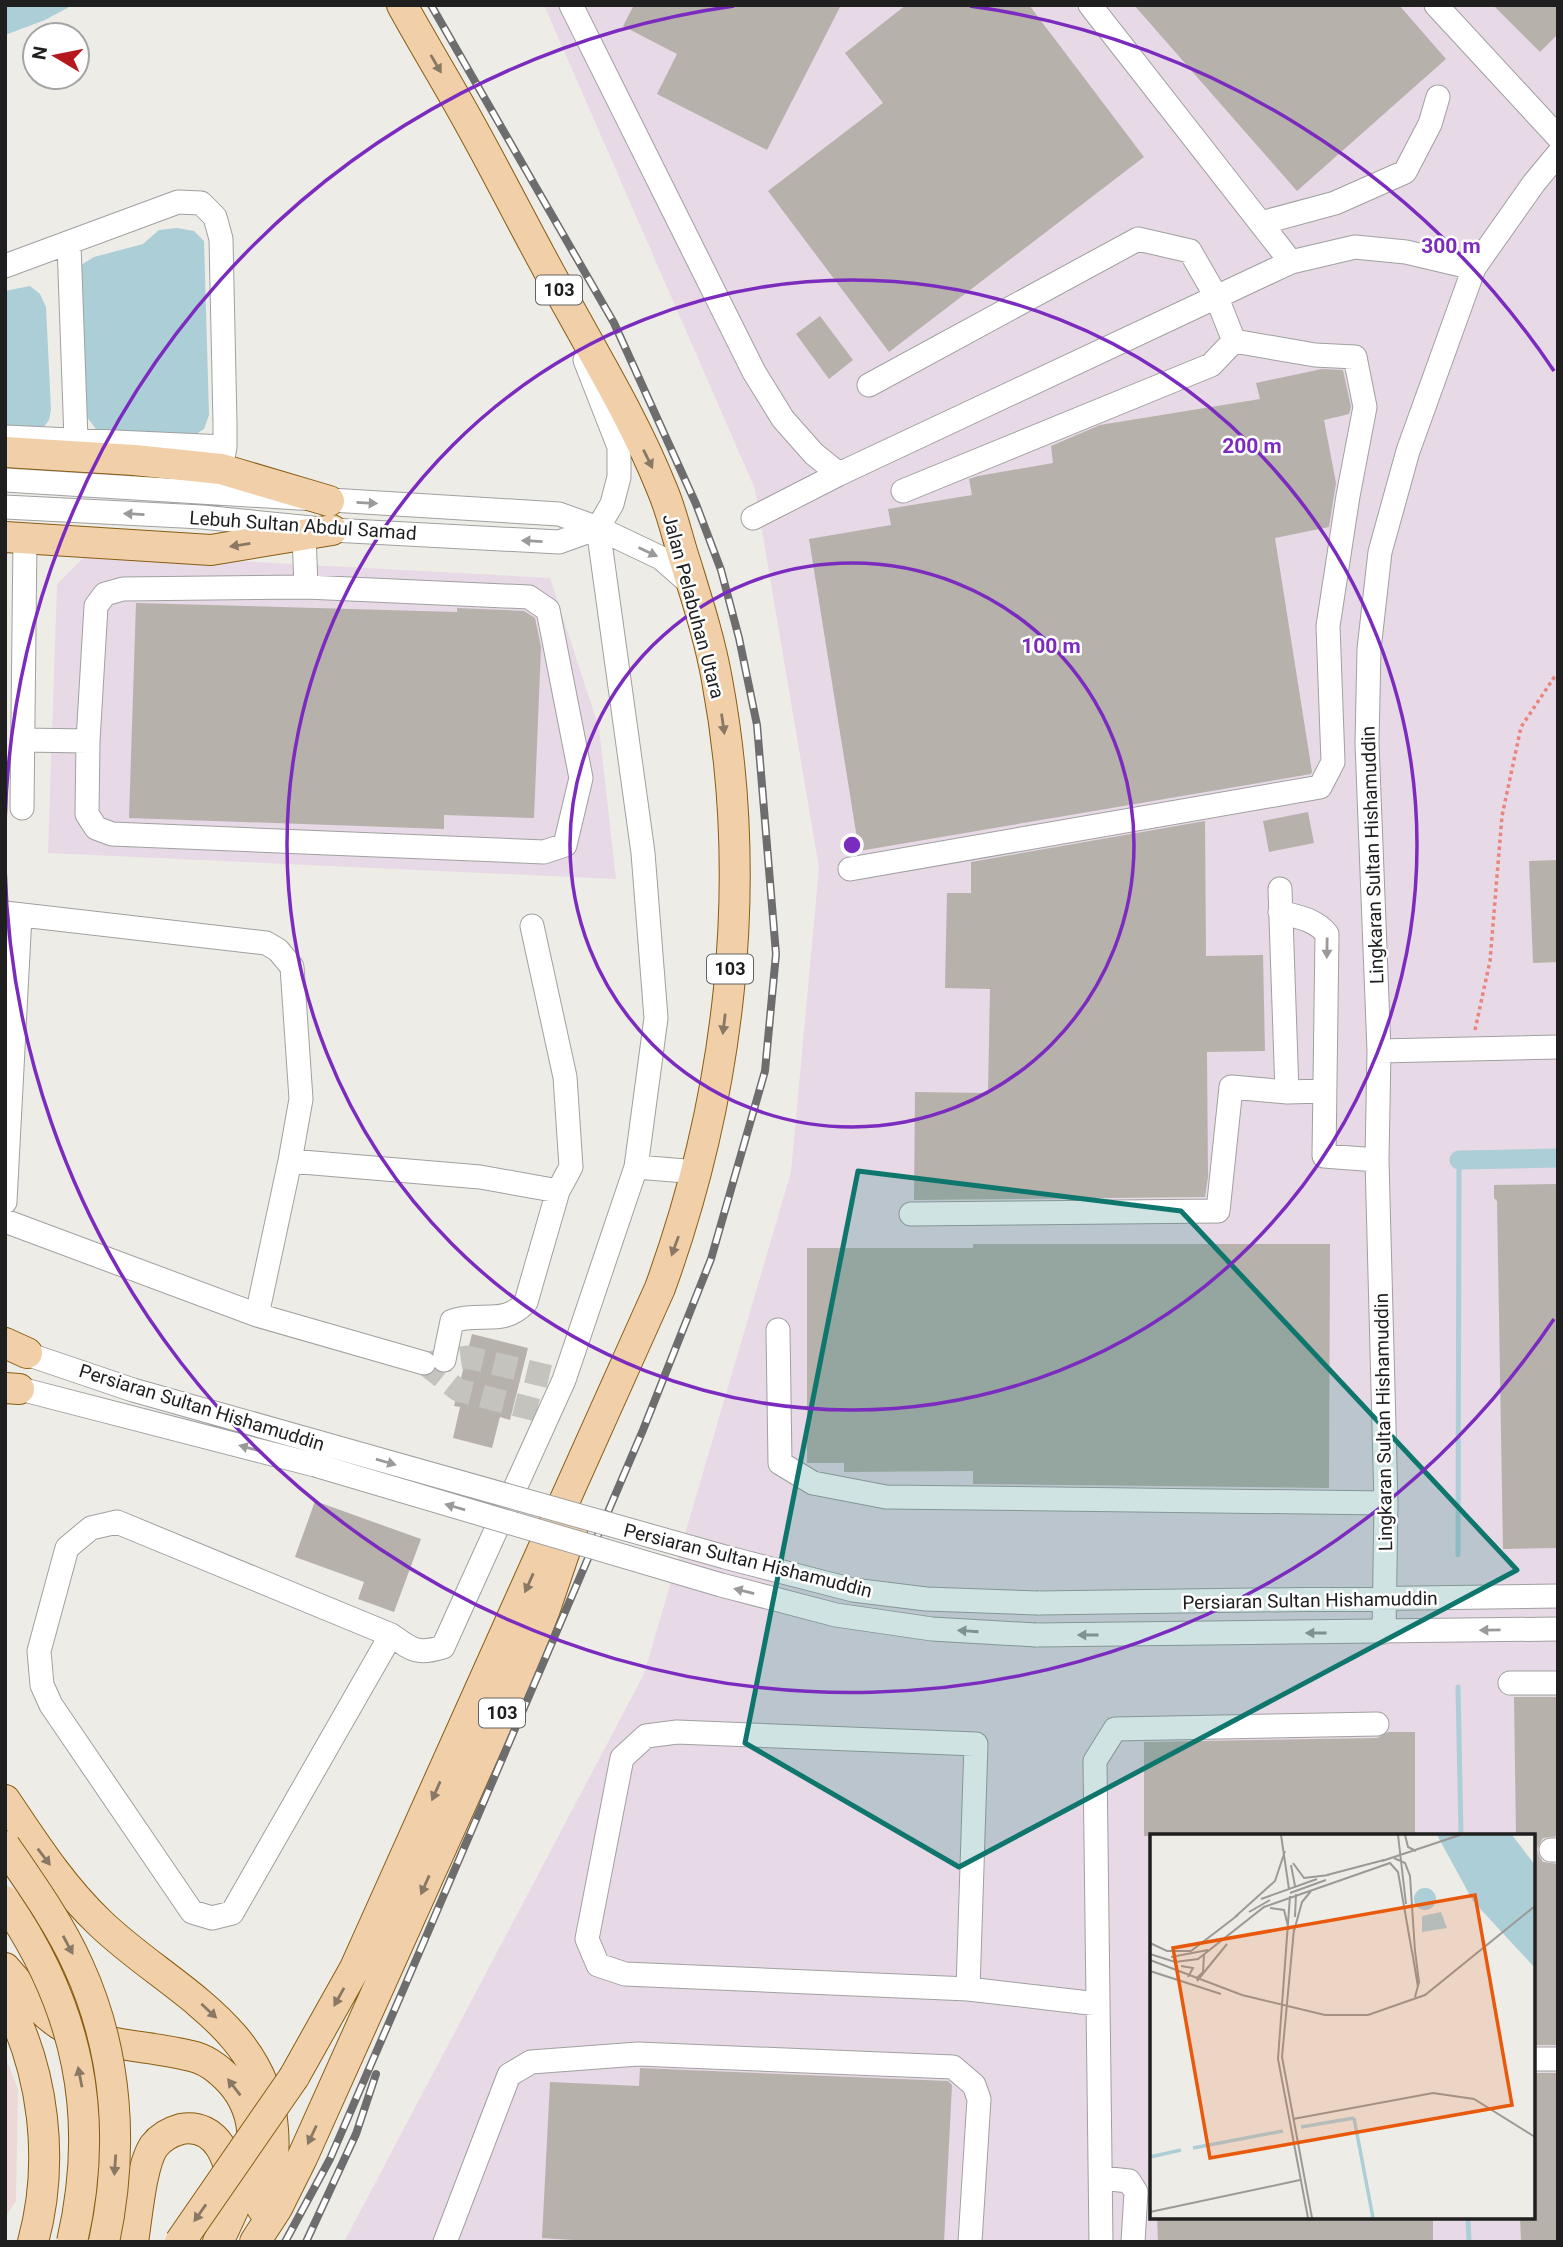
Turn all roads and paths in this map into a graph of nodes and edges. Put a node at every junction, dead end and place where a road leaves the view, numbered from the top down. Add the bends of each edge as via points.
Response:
1 (402, 5) edge
2 (571, 5) edge
3 (1090, 5) edge
4 (1436, 5) edge
5 (1438, 97) dead end
6 (1558, 137) edge
7 (1558, 154) edge
8 (1261, 223) junction
9 (69, 244) junction
10 (1291, 262) junction
11 (5, 266) edge
12 (1474, 268) junction
13 (558, 288) junction
14 (1217, 298) junction
15 (1234, 341) junction
16 (869, 385) dead end
17 (5, 437) edge
18 (76, 439) junction
19 (5, 452) edge
20 (216, 469) junction
21 (839, 474) junction
22 (5, 480) edge
23 (903, 491) dead end
24 (5, 507) edge
25 (753, 519) dead end
26 (321, 522) junction
27 (598, 528) junction
28 (15, 537) edge
29 (15, 568) edge
30 (693, 586) junction
31 (306, 587) junction
32 (1558, 676) edge
33 (23, 740) junction
34 (88, 741) junction
35 (22, 808) dead end
36 (850, 869) dead end
37 (13, 914) edge
38 (533, 926) dead end
39 (1558, 1047) edge
40 (1471, 1049) junction
41 (1379, 1051) junction
42 (1324, 1091) junction
43 (1287, 1092) junction
44 (1377, 1160) junction
45 (290, 1161) junction
46 (636, 1167) junction
47 (698, 1172) junction
48 (558, 1191) junction
49 (5, 1202) edge
50 (911, 1214) dead end
51 (5, 1221) edge
52 (257, 1315) junction
53 (778, 1330) dead end
54 (637, 1342) junction
55 (13, 1348) edge
56 (10, 1388) edge
57 (318, 1454) junction
58 (1386, 1503) junction
59 (1558, 1596) edge
60 (1385, 1599) junction
61 (1558, 1629) edge
62 (1384, 1632) junction
63 (391, 1635) junction
64 (1558, 1683) edge
65 (1510, 1684) dead end
66 (1377, 1724) dead end
67 (5, 1800) edge
68 (5, 1846) edge
69 (5, 1901) edge
70 (5, 1968) edge
71 (968, 1989) junction
72 (5, 1997) edge
73 (1098, 2004) junction
74 (1535, 2059) edge
75 (1558, 2059) edge
76 (1101, 2178) junction
77 (33, 2242) edge
78 (72, 2242) edge
79 (104, 2242) edge
80 (133, 2242) edge
81 (180, 2242) edge
82 (217, 2242) edge
83 (249, 2242) edge
84 (255, 2242) edge
85 (445, 2242) edge
86 (970, 2242) edge
87 (1101, 2242) edge
88 (1133, 2242) edge

1 -> 13 main road, Jalan Pelabuhan Utara / 103
2 - 21 street via 754,372 782,419
3 - 8 street
4 - 6 street
5 - 8 street via 1430,124 1405,172 1335,203
7 - 12 street, Lingkaran Sultan Hishamuddin
8 - 10 street
9 - 11 street
9 - 18 street
9 - 20 street via 178,202 201,203 215,217 221,239
10 - 12 street via 1356,247 1406,252
10 - 14 street
12 - 41 street, Lingkaran Sultan Hishamuddin via 1408,451 1380,552 1369,649 1367,743
13 - 27 street via 620,447 612,504
13 -> 30 main road, Jalan Pelabuhan Utara / 103 via 663,490
14 - 15 street
14 - 16 street via 1190,251 1138,239
14 - 21 street
15 - 23 street via 1211,365
15 - 36 street via 1355,358 1365,407 1328,626 1333,762 1320,787
17 - 18 street
18 - 20 street
19 - 20 main road
20 - 22 street, Lebuh Sultan Abdul Samad
20 - 26 main road
21 - 25 street
26 -> 24 street, Lebuh Sultan Abdul Samad
26 - 27 street, Lebuh Sultan Abdul Samad via 559,542
26 -> 28 main road via 211,550
26 - 31 street
27 -> 30 street via 661,558
27 - 46 street via 643,853 656,1018
28 - 29 street
29 - 33 street
30 -> 47 main road, Jalan Pelabuhan Utara / 103 via 717,679 736,861 724,1027 716,1092
31 - 34 street via 123,589 105,594 96,606
31 - 34 street via 529,597 548,610 581,778 565,845 544,852 112,834 96,828 87,814
32 - 40 path via 1521,727 1502,816 1490,961
33 - 34 street
33 - 35 street
37 - 45 street via 266,943 278,950 292,967 301,1099
37 - 49 street
38 - 48 street via 565,1077 571,1167
39 - 40 street
40 - 41 street
41 - 44 street, Lingkaran Sultan Hishamuddin
42 - 43 street
43 -> 42 street via 1280,900 1328,934
42 - 44 street via 1324,1156
43 - 50 street via 1231,1087 1218,1211
44 - 58 street, Lingkaran Sultan Hishamuddin
45 - 48 street via 480,1177
45 - 52 street
46 - 47 street
46 - 63 street via 564,1380 443,1647 413,1651
47 -> 54 main road, Jalan Pelabuhan Utara / 103 via 680,1233
48 - 52 street via 526,1302 507,1316 452,1321 434,1362
51 - 52 street
53 - 58 street via 780,1463 813,1483 886,1497
54 -> 81 main road, bridge via 355,1968 294,2077
54 -> 84 main road, 103 via 519,1675 302,2158
55 - 57 street, Persiaran Sultan Hishamuddin
57 -> 56 street, Persiaran Sultan Hishamuddin
57 -> 60 street, Persiaran Sultan Hishamuddin, bridge via 853,1590 926,1599 1038,1603
62 -> 57 street, Persiaran Sultan Hishamuddin, bridge via 1036,1635 932,1629 836,1615 721,1585
58 - 60 street, Lingkaran Sultan Hishamuddin
59 - 60 street, Persiaran Sultan Hishamuddin
60 - 62 street, Lingkaran Sultan Hishamuddin
61 -> 62 street, Persiaran Sultan Hishamuddin
63 - 63 street via 232,1913 212,1918 192,1912 51,1705 42,1685 39,1651 67,1548 91,1528 117,1522
64 - 65 street
66 - 73 street via 1115,1729 1095,1761
67 -> 83 main road via 86,1908 114,1936 201,2003 254,2066 270,2107 273,2156 264,2204
68 -> 79 main road, bridge via 78,1963 106,2045 117,2136
78 -> 69 main road, bridge via 84,2158 81,2084 54,1986
82 -> 70 main road via 244,2182 254,2140 249,2110 235,2087 196,2057 67,2028 42,2010
71 - 71 street via 625,1974 598,1965 587,1939 622,1758 646,1736 677,1732 976,1744
71 - 73 street
72 - 77 main road via 31,2057 42,2122 45,2175
73 - 76 street
74 - 75 street
76 - 87 street
76 - 88 street via 1129,2181 1136,2192
80 - 82 main road via 149,2155 163,2137 197,2129 213,2137 231,2175 228,2213
85 - 86 street via 509,2076 531,2062 638,2054 953,2067 974,2085 979,2099

